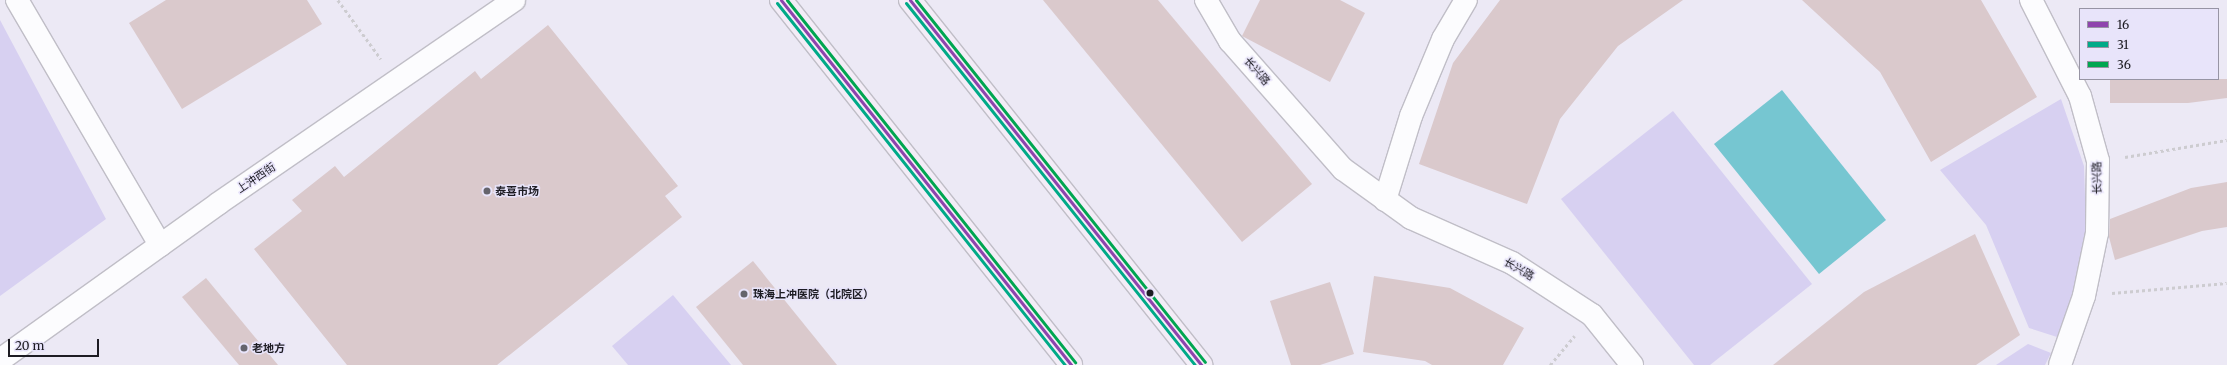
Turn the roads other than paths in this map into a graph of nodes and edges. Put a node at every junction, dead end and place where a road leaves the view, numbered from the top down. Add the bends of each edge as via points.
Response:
1 (17, 0) edge
2 (514, 0) edge
3 (781, 0) edge
4 (910, 0) edge
5 (1206, 0) edge
6 (1466, 0) edge
7 (2031, 0) edge
8 (1385, 200) junction
9 (160, 246) junction
10 (0, 360) edge
11 (1071, 365) edge
12 (1201, 365) edge
13 (1632, 365) edge
14 (2060, 365) edge

1 - 9 street
2 - 9 street, 上沖西街
3 - 11 highway
4 - 12 highway
5 - 8 street, 长兴路 via 1230,41 1338,164
6 - 8 street via 1443,38 1411,116
7 - 14 street, 长兴路 via 2080,96 2098,161 2097,233 2084,296
8 - 13 street, 长兴路 via 1411,218 1512,263 1592,315
9 - 10 street, 上沖西街

